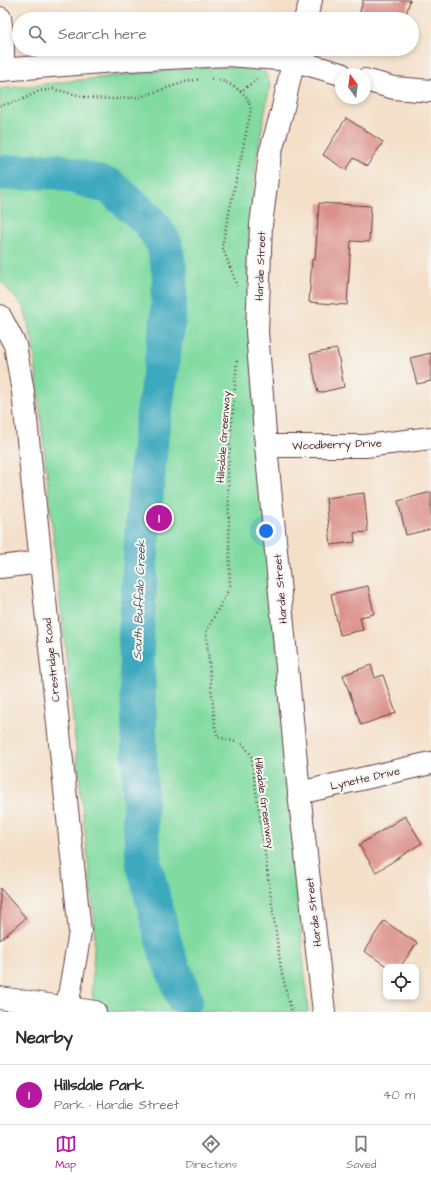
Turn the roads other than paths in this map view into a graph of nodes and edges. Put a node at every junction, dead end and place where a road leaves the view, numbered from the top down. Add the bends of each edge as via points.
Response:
1 (311, 0) edge
2 (307, 12) edge
3 (0, 18) edge
4 (208, 56) edge
5 (294, 56) edge
6 (296, 56) edge
7 (2, 70) edge
8 (335, 72) edge
9 (371, 82) edge
10 (431, 91) edge
11 (0, 316) edge
12 (431, 438) edge
13 (266, 446) junction
14 (41, 562) junction
15 (0, 567) edge
16 (431, 763) edge
17 (299, 793) junction
18 (0, 998) edge
19 (67, 1007) junction
20 (95, 1012) edge
21 (324, 1012) edge

1 - 2 street
3 - 7 street via 3,41
4 - 7 street
5 - 13 street, Hardie Street via 270,154 261,225 257,332
6 - 8 street
9 - 10 street via 394,88
11 - 14 street, Crestridge Road via 15,345 23,392
12 - 13 street, Woodberry Drive via 365,446
13 - 17 street, Hardie Street
14 - 15 street
14 - 19 street, Crestridge Road via 80,932
16 - 17 street, Lynette Drive
17 - 21 street, Hardie Street
18 - 19 street
19 - 20 street

